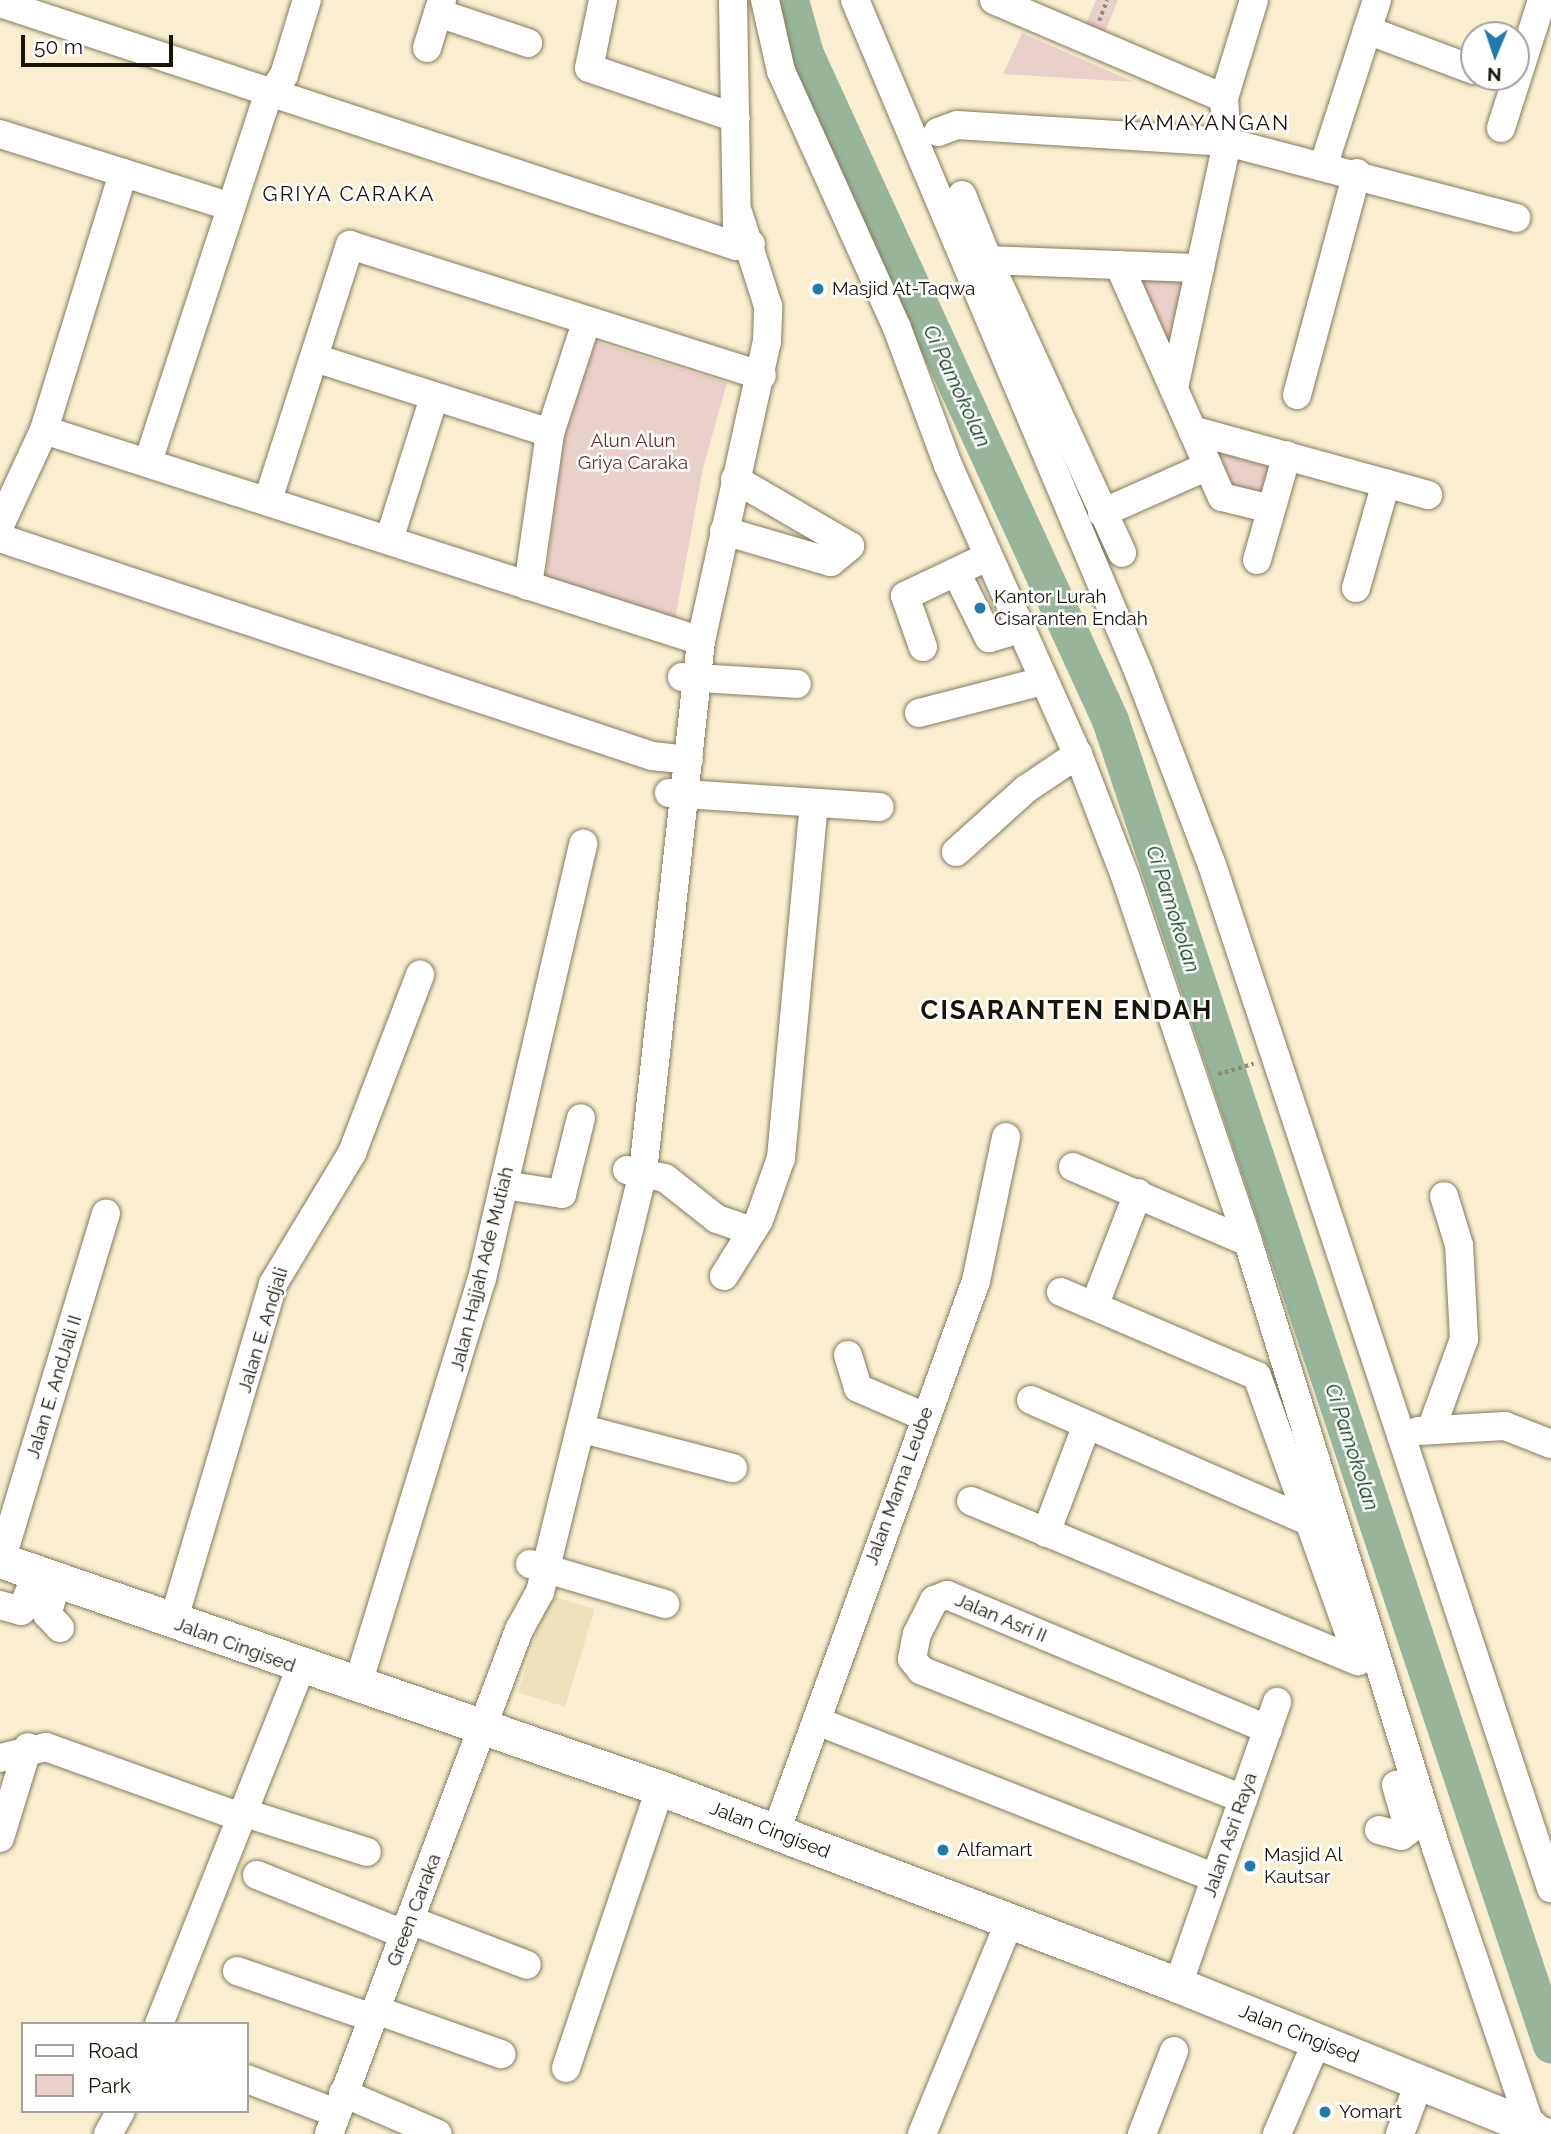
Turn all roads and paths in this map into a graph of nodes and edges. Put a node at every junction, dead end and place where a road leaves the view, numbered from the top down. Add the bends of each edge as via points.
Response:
1 (307, 0) edge
2 (603, 0) edge
3 (733, 0) edge
4 (765, 0) edge
5 (855, 0) edge
6 (994, 0) edge
7 (1254, 0) edge
8 (1377, 0) edge
9 (1542, 0) edge
10 (0, 3) edge
11 (440, 6) edge
12 (469, 11) edge
13 (1530, 25) edge
14 (1367, 30) junction
15 (528, 43) dead end
16 (427, 48) dead end
17 (1460, 65) edge
18 (274, 90) junction
19 (1503, 91) edge
20 (1224, 97) junction
21 (901, 114) junction
22 (736, 118) junction
23 (1501, 128) dead end
24 (948, 129) junction
25 (0, 134) edge
26 (1227, 142) junction
27 (923, 163) junction
28 (1324, 164) junction
29 (123, 173) junction
30 (1357, 173) junction
31 (962, 195) dead end
32 (231, 206) junction
33 (1516, 218) dead end
34 (744, 245) junction
35 (988, 260) junction
36 (1119, 265) junction
37 (1200, 268) junction
38 (586, 323) junction
39 (315, 358) junction
40 (755, 374) junction
41 (1174, 388) junction
42 (1297, 395) dead end
43 (435, 397) junction
44 (44, 430) junction
45 (1192, 430) junction
46 (550, 433) junction
47 (1287, 455) junction
48 (148, 462) junction
49 (1208, 466) junction
50 (735, 479) junction
51 (1386, 483) junction
52 (1428, 495) dead end
53 (268, 500) junction
54 (1272, 509) junction
55 (1102, 513) junction
56 (0, 525) edge
57 (724, 531) junction
58 (0, 538) edge
59 (390, 540) junction
60 (1122, 553) dead end
61 (987, 557) junction
62 (1257, 560) dead end
63 (956, 572) junction
64 (528, 586) junction
65 (1356, 588) dead end
66 (1020, 629) junction
67 (694, 639) junction
68 (923, 647) dead end
69 (690, 677) junction
70 (1043, 681) junction
71 (797, 684) dead end
72 (919, 713) dead end
73 (1078, 754) junction
74 (681, 759) junction
75 (677, 794) junction
76 (814, 805) junction
77 (880, 807) dead end
78 (583, 844) dead end
79 (956, 852) dead end
80 (420, 975) dead end
81 (1265, 1060) dead end
82 (1205, 1078) dead end
83 (581, 1118) dead end
84 (1006, 1137) dead end
85 (1073, 1167) dead end
86 (635, 1171) junction
87 (504, 1185) junction
88 (1138, 1193) junction
89 (1444, 1196) dead end
90 (106, 1213) dead end
91 (752, 1231) junction
92 (1248, 1242) junction
93 (724, 1276) dead end
94 (1061, 1292) dead end
95 (1096, 1304) junction
96 (848, 1355) dead end
97 (589, 1371) junction
98 (1031, 1400) dead end
99 (923, 1416) junction
100 (1086, 1427) junction
101 (1432, 1427) junction
102 (583, 1429) junction
103 (1405, 1435) junction
104 (1551, 1444) edge
105 (733, 1468) dead end
106 (971, 1501) dead end
107 (1312, 1522) junction
108 (1046, 1533) junction
109 (1, 1561) edge
110 (536, 1572) junction
111 (47, 1578) junction
112 (665, 1604) dead end
113 (0, 1605) edge
114 (173, 1622) junction
115 (60, 1628) dead end
116 (1367, 1656) junction
117 (301, 1668) junction
118 (1376, 1684) junction
119 (357, 1687) junction
120 (1277, 1702) dead end
121 (817, 1721) junction
122 (485, 1726) junction
123 (1268, 1729) junction
124 (27, 1747) junction
125 (0, 1758) edge
126 (660, 1788) junction
127 (1243, 1799) junction
128 (241, 1814) junction
129 (1379, 1830) dead end
130 (776, 1832) junction
131 (0, 1838) edge
132 (366, 1852) dead end
133 (257, 1875) dead end
134 (1215, 1878) junction
135 (1551, 1888) edge
136 (1010, 1920) junction
137 (407, 1927) junction
138 (527, 1965) dead end
139 (237, 1971) dead end
140 (1181, 1976) junction
141 (375, 2014) junction
142 (160, 2022) edge
143 (1317, 2041) junction
144 (1174, 2051) dead end
145 (501, 2054) dead end
146 (566, 2067) dead end
147 (248, 2079) edge
148 (1419, 2083) junction
149 (120, 2113) edge
150 (336, 2114) edge
151 (1540, 2132) edge
152 (108, 2134) edge
153 (438, 2134) edge
154 (922, 2134) edge
155 (1142, 2134) edge
156 (1277, 2134) edge
157 (1400, 2134) edge

1 - 18 street
2 - 22 street via 589,68
3 - 22 street
4 - 61 street via 781,71 897,328
5 - 21 street via 867,41
6 - 20 street
7 - 20 street
8 - 14 street
9 - 13 street
10 - 18 street
11 - 12 street
11 - 16 street
12 - 15 street
14 - 17 street
14 - 28 street
18 - 32 street
18 - 34 street
19 - 23 street
20 - 26 street
21 - 24 street via 928,117
21 - 27 street
22 - 34 street
24 - 26 street
24 - 27 street
25 - 29 street
26 - 28 street
26 - 37 street
27 - 103 street via 1139,673 1212,865
28 - 30 street
29 - 32 street
29 - 44 street
30 - 33 street
30 - 42 street
31 - 35 street
32 - 48 street
34 - 40 street
35 - 36 street
35 - 55 street
36 - 37 street
36 - 41 street
37 - 41 street
38 - 39 street via 350,245
38 - 40 street
38 - 46 street
39 - 43 street
39 - 53 street
40 - 50 street
40 - 67 street
41 - 45 street
43 - 46 street
43 - 59 street
44 - 48 street
44 - 56 street
45 - 47 street
45 - 49 street
46 - 64 street
47 - 51 street
47 - 54 street
48 - 53 street
49 - 54 street via 1222,497
49 - 55 street
50 - 57 street
50 - 57 street via 850,546 831,562
51 - 52 street
51 - 65 street
53 - 59 street
54 - 62 street
55 - 60 street
57 - 67 street
58 - 74 street via 652,756
59 - 64 street
61 - 63 street
61 - 66 street
63 - 66 street via 989,638
63 - 68 street via 904,598
64 - 67 street
66 - 70 street
67 - 69 street
69 - 71 street
69 - 74 street
70 - 72 street
70 - 73 street
73 - 79 street via 1026,789
73 - 92 street
74 - 75 street
75 - 76 street
75 - 86 street
76 - 77 street
76 - 91 street via 783,1147 773,1191
78 - 87 street, Jalan Hajjah Ade Mutiah
80 - 114 street, Jalan E. Andjali via 352,1153 273,1284
81 - 82 path
83 - 87 street via 562,1194
84 - 99 street, Jalan Mama Leube via 991,1189 989,1238
85 - 88 street
86 - 91 street via 665,1178 717,1219
86 - 97 street
87 - 119 street, Jalan Hajjah Ade Mutiah via 448,1399
88 - 92 street
88 - 95 street
89 - 101 street via 1459,1245 1464,1339
90 - 109 street, Jalan E. AndJali II
91 - 93 street
92 - 116 street
94 - 95 street
95 - 107 street via 1253,1371
96 - 99 street via 858,1388
97 - 102 street
97 - 110 street
98 - 100 street
99 - 121 street, Jalan Mama Leube
100 - 107 street
100 - 108 street
101 - 103 street
101 - 104 street via 1505,1426
102 - 105 street
102 - 110 street
103 - 135 street
106 - 108 street
107 - 116 street
108 - 116 street
109 - 111 main road, Jalan Cingised
110 - 112 street
110 - 122 street
111 - 113 street via 21,1611
111 - 114 main road, Jalan Cingised
111 - 115 street via 47,1614
114 - 117 main road, Jalan Cingised
116 - 118 street
117 - 119 main road, Jalan Cingised
117 - 128 street
118 - 129 street via 1409,1827 1401,1836
118 - 151 street
119 - 122 main road, Jalan Cingised
120 - 123 street, Jalan Asri Raya
121 - 130 street, Jalan Mama Leube
121 - 134 street
122 - 126 main road, Jalan Cingised
122 - 137 street, Green Caraka
123 - 127 street, Jalan Asri Raya
123 - 127 street, Jalan Asri II via 947,1595 934,1600 917,1634 912,1659 921,1670
124 - 125 street
124 - 128 street via 46,1747
124 - 131 street
126 - 130 main road, Jalan Cingised
126 - 146 street
127 - 134 street, Jalan Asri Raya
128 - 132 street
128 - 142 street
130 - 136 main road, Jalan Cingised
133 - 137 street
134 - 140 street, Jalan Asri Raya
136 - 140 main road, Jalan Cingised
136 - 154 street
137 - 138 street
137 - 141 street, Green Caraka
139 - 141 street
140 - 143 main road, Jalan Cingised
141 - 145 street
141 - 150 street, Green Caraka
143 - 148 main road, Jalan Cingised
143 - 156 street
144 - 155 street
147 - 150 street
148 - 151 main road, Jalan Cingised
148 - 157 street
149 - 152 street
150 - 153 street

